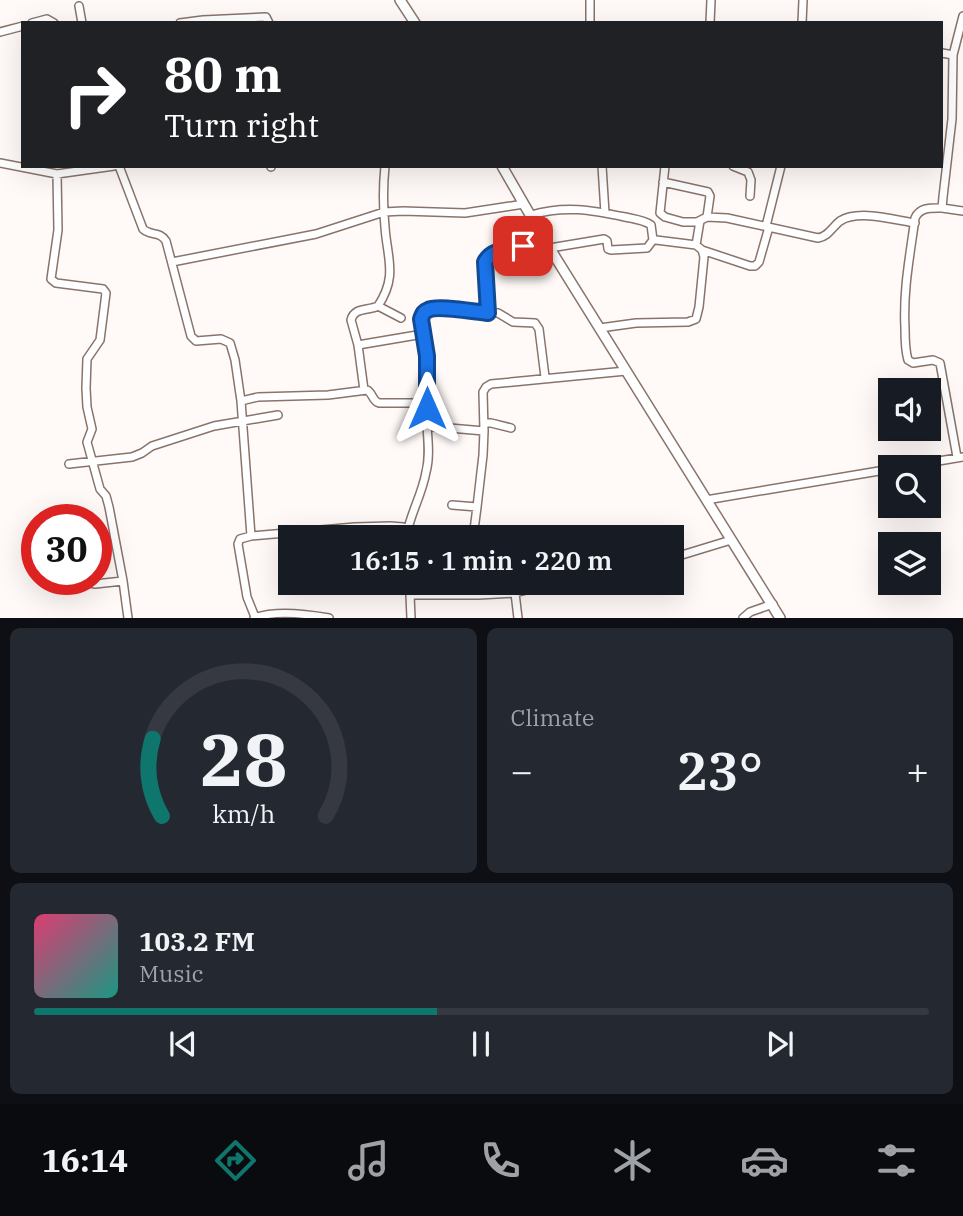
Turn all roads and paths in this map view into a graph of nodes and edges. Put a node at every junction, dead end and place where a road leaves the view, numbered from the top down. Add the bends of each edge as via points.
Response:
1 (400, 0) edge
2 (590, 0) edge
3 (710, 0) edge
4 (803, 0) edge
5 (79, 6) dead end
6 (963, 16) edge
7 (82, 21) edge
8 (195, 21) edge
9 (268, 21) edge
10 (414, 21) edge
11 (590, 21) edge
12 (710, 21) edge
13 (802, 21) edge
14 (21, 27) edge
15 (0, 32) edge
16 (943, 53) edge
17 (953, 55) junction
18 (943, 118) edge
19 (952, 119) junction
20 (0, 163) edge
21 (21, 167) edge
22 (26, 168) edge
23 (102, 168) edge
24 (118, 168) edge
25 (385, 168) edge
26 (503, 168) edge
27 (602, 168) edge
28 (665, 168) edge
29 (738, 168) edge
30 (781, 168) edge
31 (57, 174) junction
32 (663, 182) junction
33 (750, 196) dead end
34 (524, 204) junction
35 (942, 208) junction
36 (963, 211) edge
37 (384, 212) junction
38 (606, 213) junction
39 (531, 215) junction
40 (704, 219) junction
41 (915, 223) junction
42 (767, 226) junction
43 (544, 239) junction
44 (653, 240) junction
45 (699, 247) junction
46 (550, 248) junction
47 (172, 262) junction
48 (378, 306) junction
49 (488, 313) junction
50 (401, 318) dead end
51 (600, 328) junction
52 (423, 334) junction
53 (358, 345) junction
54 (626, 370) junction
55 (545, 377) junction
56 (364, 390) junction
57 (241, 401) junction
58 (428, 401) junction
59 (278, 415) dead end
60 (242, 420) junction
61 (428, 426) junction
62 (484, 427) junction
63 (511, 428) dead end
64 (960, 457) edge
65 (941, 460) edge
66 (93, 461) junction
67 (69, 464) dead end
68 (878, 471) edge
69 (706, 500) junction
70 (452, 505) dead end
71 (477, 507) junction
72 (409, 525) edge
73 (475, 525) edge
74 (278, 534) edge
75 (251, 536) junction
76 (731, 540) junction
77 (684, 554) edge
78 (123, 581) junction
79 (112, 582) edge
80 (410, 595) edge
81 (515, 595) edge
82 (773, 604) junction
83 (255, 617) edge
84 (128, 618) edge
85 (329, 618) edge
86 (411, 618) edge
87 (518, 618) edge
88 (743, 618) edge
89 (780, 618) edge

1 - 10 street
2 - 11 street
3 - 12 street
4 - 13 street
5 - 7 street
6 - 17 street
8 - 9 street via 266,17
14 - 15 street
16 - 17 street
17 - 19 street
18 - 19 street
19 - 35 street
20 - 21 street
22 - 31 street
23 - 31 street
24 - 47 street via 144,229 163,237
25 - 37 street
26 - 34 street
27 - 38 street
28 - 32 street
29 - 33 street via 748,172
30 - 42 street
31 - 66 street via 58,230 51,278 56,283 106,293 100,340 87,359 86,397 92,429 87,442
32 - 40 street via 708,192
32 - 40 street via 661,214 683,222
34 - 37 street via 465,213
34 - 39 street
35 - 36 street
35 - 41 street via 921,211
37 - 47 street via 316,234
37 - 48 street via 391,272
38 - 39 street via 554,209
38 - 44 street via 649,223
39 - 43 street
40 - 42 street via 727,218
40 - 45 street
41 - 42 street via 855,216 841,220 818,238
41 - 64 street via 903,302 906,356 913,363 940,363
42 - 45 street via 755,266
43 - 46 street
43 - 49 street via 487,258
44 - 45 street
44 - 46 street via 647,248 610,250 604,239
45 - 51 street via 704,257 696,319
46 - 51 street
47 - 57 street via 191,336 197,341 230,343
48 - 50 street
48 - 53 street via 351,316
49 - 52 street via 430,309 421,319
49 - 55 street via 537,325
51 - 54 street
52 - 53 street
52 - 58 street
53 - 56 street
54 - 55 street
54 - 69 street
55 - 62 street via 486,387 482,396
56 - 57 street
56 - 58 street via 379,402
57 - 60 street
58 - 61 street
59 - 60 street
60 - 66 street via 152,446 132,457
60 - 75 street
61 - 62 street
61 - 72 street via 427,471
62 - 63 street via 491,423
62 - 71 street
64 - 65 street
66 - 67 street
66 - 78 street via 109,507
68 - 69 street
69 - 76 street
70 - 71 street
71 - 73 street
74 - 75 street
75 - 83 street via 238,544
76 - 77 street
76 - 82 street
78 - 79 street
78 - 84 street
80 - 86 street
81 - 87 street
82 - 88 street
82 - 89 street
83 - 85 street via 274,613

